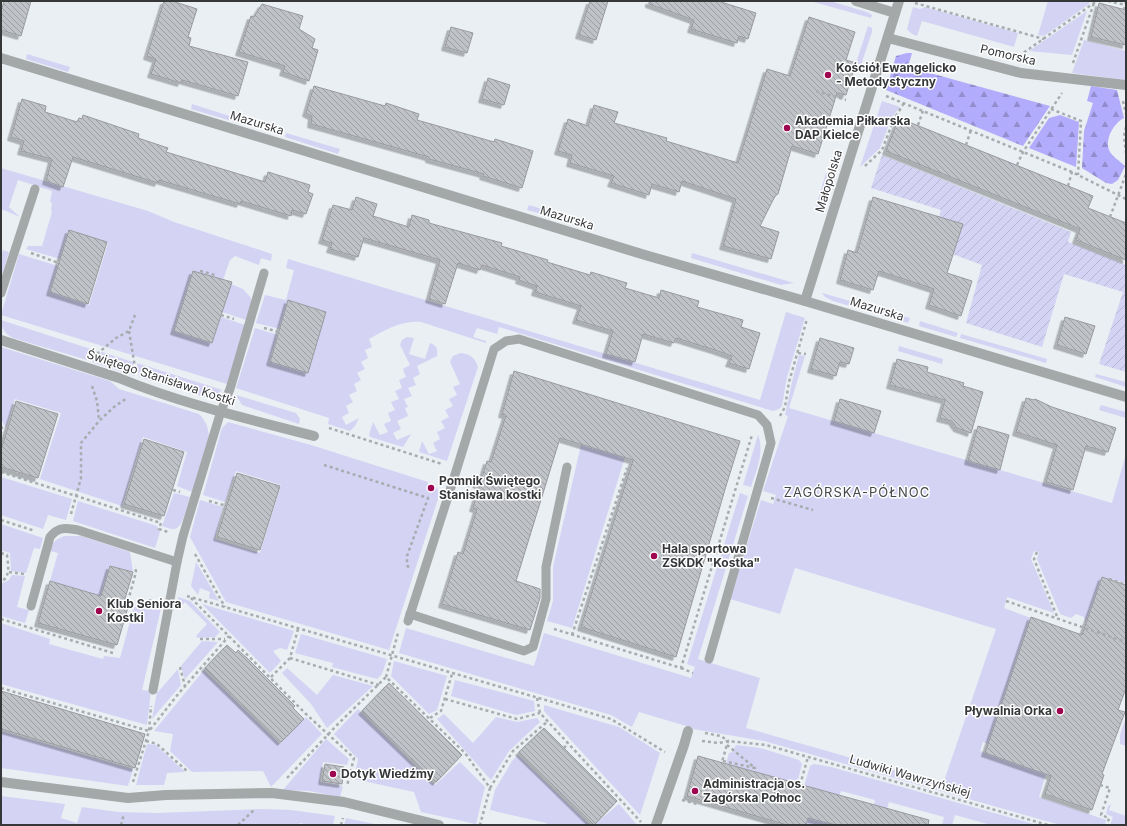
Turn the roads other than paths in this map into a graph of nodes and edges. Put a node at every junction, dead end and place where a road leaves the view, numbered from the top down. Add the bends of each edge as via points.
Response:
1 (856, 1) edge
2 (898, 1) edge
3 (895, 12) junction
4 (888, 38) junction
5 (1, 58) edge
6 (1126, 85) edge
7 (35, 189) dead end
8 (264, 273) dead end
9 (1, 294) edge
10 (805, 301) junction
11 (1, 340) edge
12 (1126, 397) edge
13 (221, 411) junction
14 (314, 436) dead end
15 (567, 467) dead end
16 (177, 562) junction
17 (31, 606) dead end
18 (708, 659) dead end
19 (153, 690) dead end
20 (693, 731) road end
21 (1, 782) edge
22 (439, 825) edge
23 (656, 825) edge

1 - 3 street
2 - 3 street, Małopolska
3 - 4 street, Małopolska
4 - 6 street, Pomorska via 1021,73
4 - 10 street, Małopolska
5 - 10 street, Mazurska via 645,255
7 - 9 lane
8 - 13 lane
10 - 12 street, Mazurska
11 - 13 street, Świętego Stanisława Kostki
13 - 14 street, Świętego Stanisława Kostki
13 - 16 lane
15 - 18 lane via 546,567 546,599 533,647 524,651 406,620 422,578 494,349 506,341 519,339 758,415 768,425 772,443
16 - 17 lane via 78,530 63,528 51,536
16 - 19 lane
20 - 23 street via 684,745
21 - 22 street via 128,798 272,793 344,802

